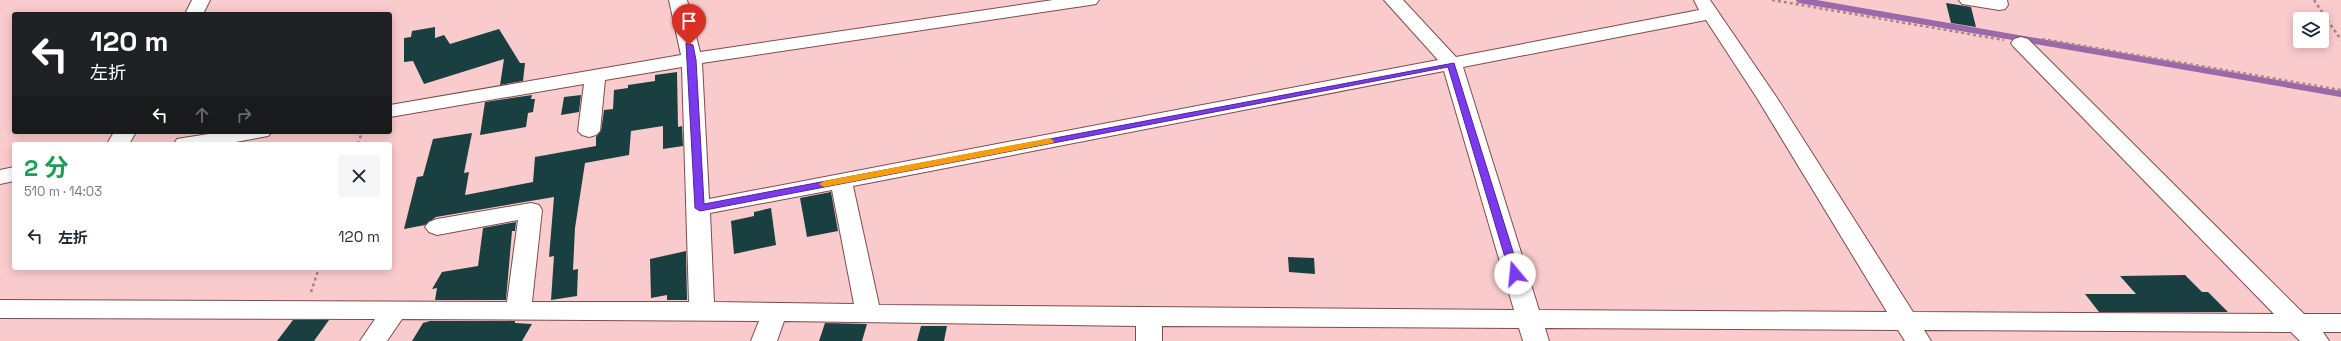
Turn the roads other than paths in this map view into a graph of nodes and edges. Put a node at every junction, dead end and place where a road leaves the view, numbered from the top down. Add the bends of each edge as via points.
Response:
1 (201, 0) edge
2 (678, 0) edge
3 (1090, 0) edge
4 (1392, 0) edge
5 (1968, 0) edge
6 (1998, 0) edge
7 (1706, 7) edge
8 (195, 12) edge
9 (2021, 43) road end
10 (692, 60) junction
11 (1452, 64) junction
12 (594, 76) junction
13 (392, 111) edge
14 (589, 131) dead end
15 (248, 134) edge
16 (198, 142) edge
17 (12, 174) edge
18 (0, 177) edge
19 (841, 181) junction
20 (700, 208) junction
21 (437, 227) dead end
22 (0, 309) edge
23 (395, 310) junction
24 (518, 310) junction
25 (702, 311) junction
26 (775, 312) junction
27 (868, 313) junction
28 (2296, 322) junction
29 (2341, 323) edge
30 (1149, 329) edge
31 (1532, 330) edge
32 (1911, 331) edge
33 (373, 341) edge
34 (764, 341) edge
35 (2316, 341) edge

1 - 8 street
2 - 10 street
3 - 10 street
4 - 11 street
5 - 6 street via 1999,5
7 - 11 street
7 - 32 street via 1767,98
9 - 28 street
10 - 12 street
10 - 20 street
11 - 19 street
11 - 31 street
12 - 13 street
12 - 14 street
15 - 16 street
17 - 18 street
19 - 20 street
19 - 27 street
20 - 25 street
21 - 24 street via 531,210
22 - 23 street
23 - 24 street
23 - 33 street
24 - 25 street
25 - 26 street
26 - 27 street
26 - 34 street
27 - 30 street
28 - 29 street
28 - 32 street
28 - 35 street
30 - 31 street
31 - 32 street

